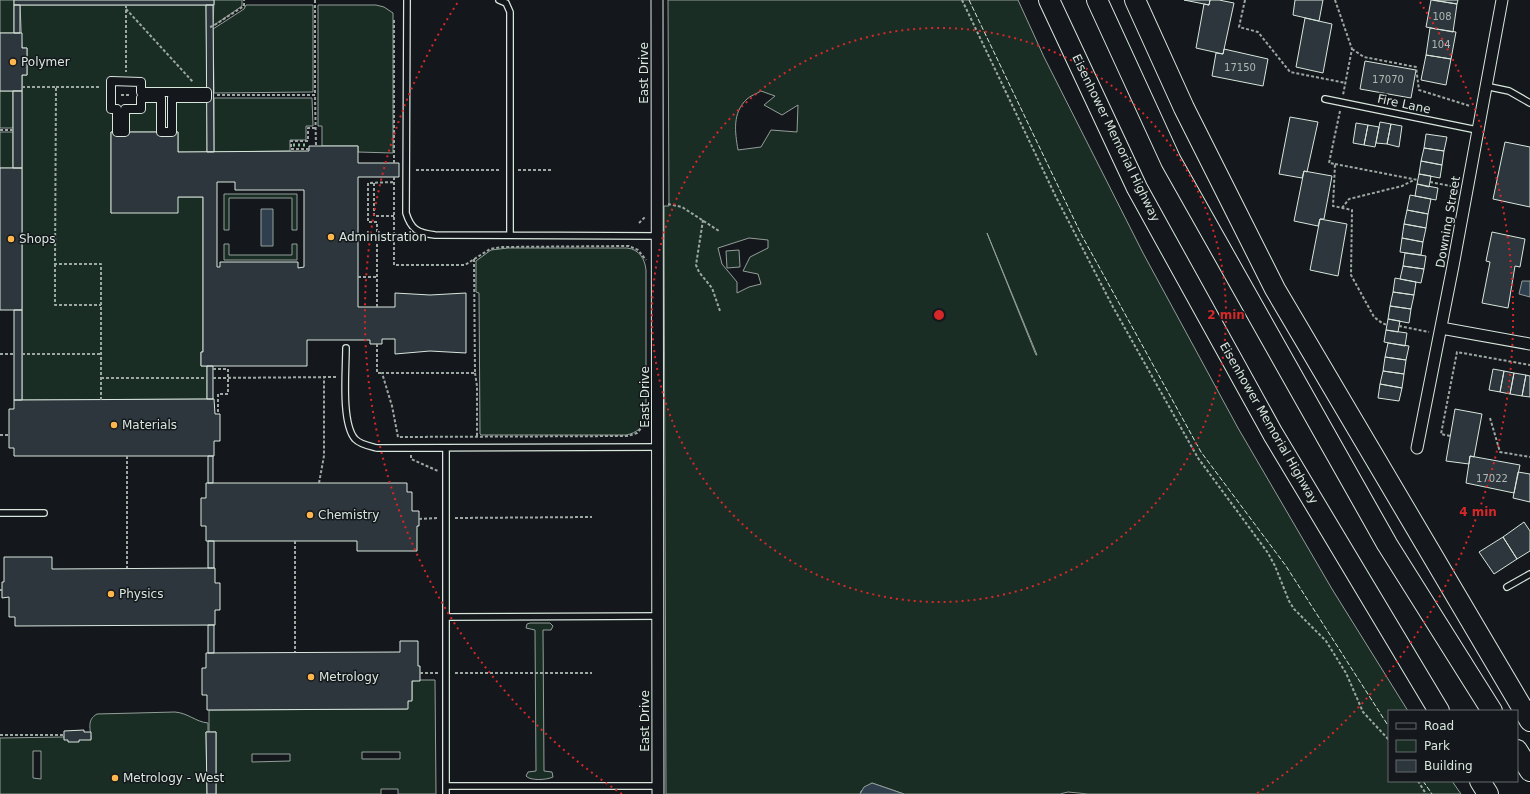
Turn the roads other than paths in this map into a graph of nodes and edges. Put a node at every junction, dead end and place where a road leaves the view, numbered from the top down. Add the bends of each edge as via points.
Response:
1 (407, 0) edge
2 (499, 0) edge
3 (657, 0) edge
4 (1049, 0) edge
5 (1097, 0) edge
6 (1103, 0) edge
7 (1135, 0) edge
8 (1502, 0) edge
9 (1122, 54) junction
10 (1485, 86) junction
11 (202, 92) joint
12 (1325, 99) dead end
13 (1530, 103) edge
14 (1477, 130) junction
15 (510, 235) junction
16 (658, 236) junction
17 (1440, 331) junction
18 (1530, 344) edge
19 (346, 348) dead end
20 (658, 447) junction
21 (446, 448) junction
22 (1417, 448) dead end
23 (0, 513) edge
24 (44, 513) dead end
25 (1530, 574) edge
26 (1507, 588) dead end
27 (658, 616) junction
28 (446, 617) junction
29 (1438, 710) edge
30 (1491, 710) edge
31 (1530, 721) edge
32 (1518, 752) edge
33 (1530, 771) edge
34 (1481, 782) edge
35 (446, 786) junction
36 (658, 790) edge
37 (446, 794) edge
38 (1488, 794) edge

1 - 15 lane via 406,213 409,222 424,234
2 - 15 lane via 506,3 510,12
3 - 16 street, East Drive
4 - 29 highway, Eisenhower Memorial Highway via 1137,188 1273,434
5 - 9 highway
6 - 9 highway
7 - 31 highway via 1184,108 1275,289
8 - 10 street, Downing Street
9 - 30 highway via 1171,161 1387,544
10 - 13 lane via 1509,91
10 - 14 street, Downing Street
11 - 11 street via 206,92 207,98 172,98 172,132 161,132 161,98 142,98 142,109 125,109 125,132 117,132 117,109 111,109 111,82 142,82 142,92
12 - 14 lane, Fire Lane
14 - 17 street, Downing Street
15 - 16 lane
16 - 20 street, East Drive
17 - 18 street
17 - 22 street, Downing Street
19 - 21 lane via 346,419 349,431 356,440 365,446 378,448
20 - 21 lane
20 - 27 street, East Drive
21 - 28 lane
23 - 24 lane
25 - 26 lane
27 - 28 lane
27 - 36 street, East Drive
28 - 35 lane
32 - 33 highway
34 - 38 highway
35 - 36 lane
35 - 37 lane

